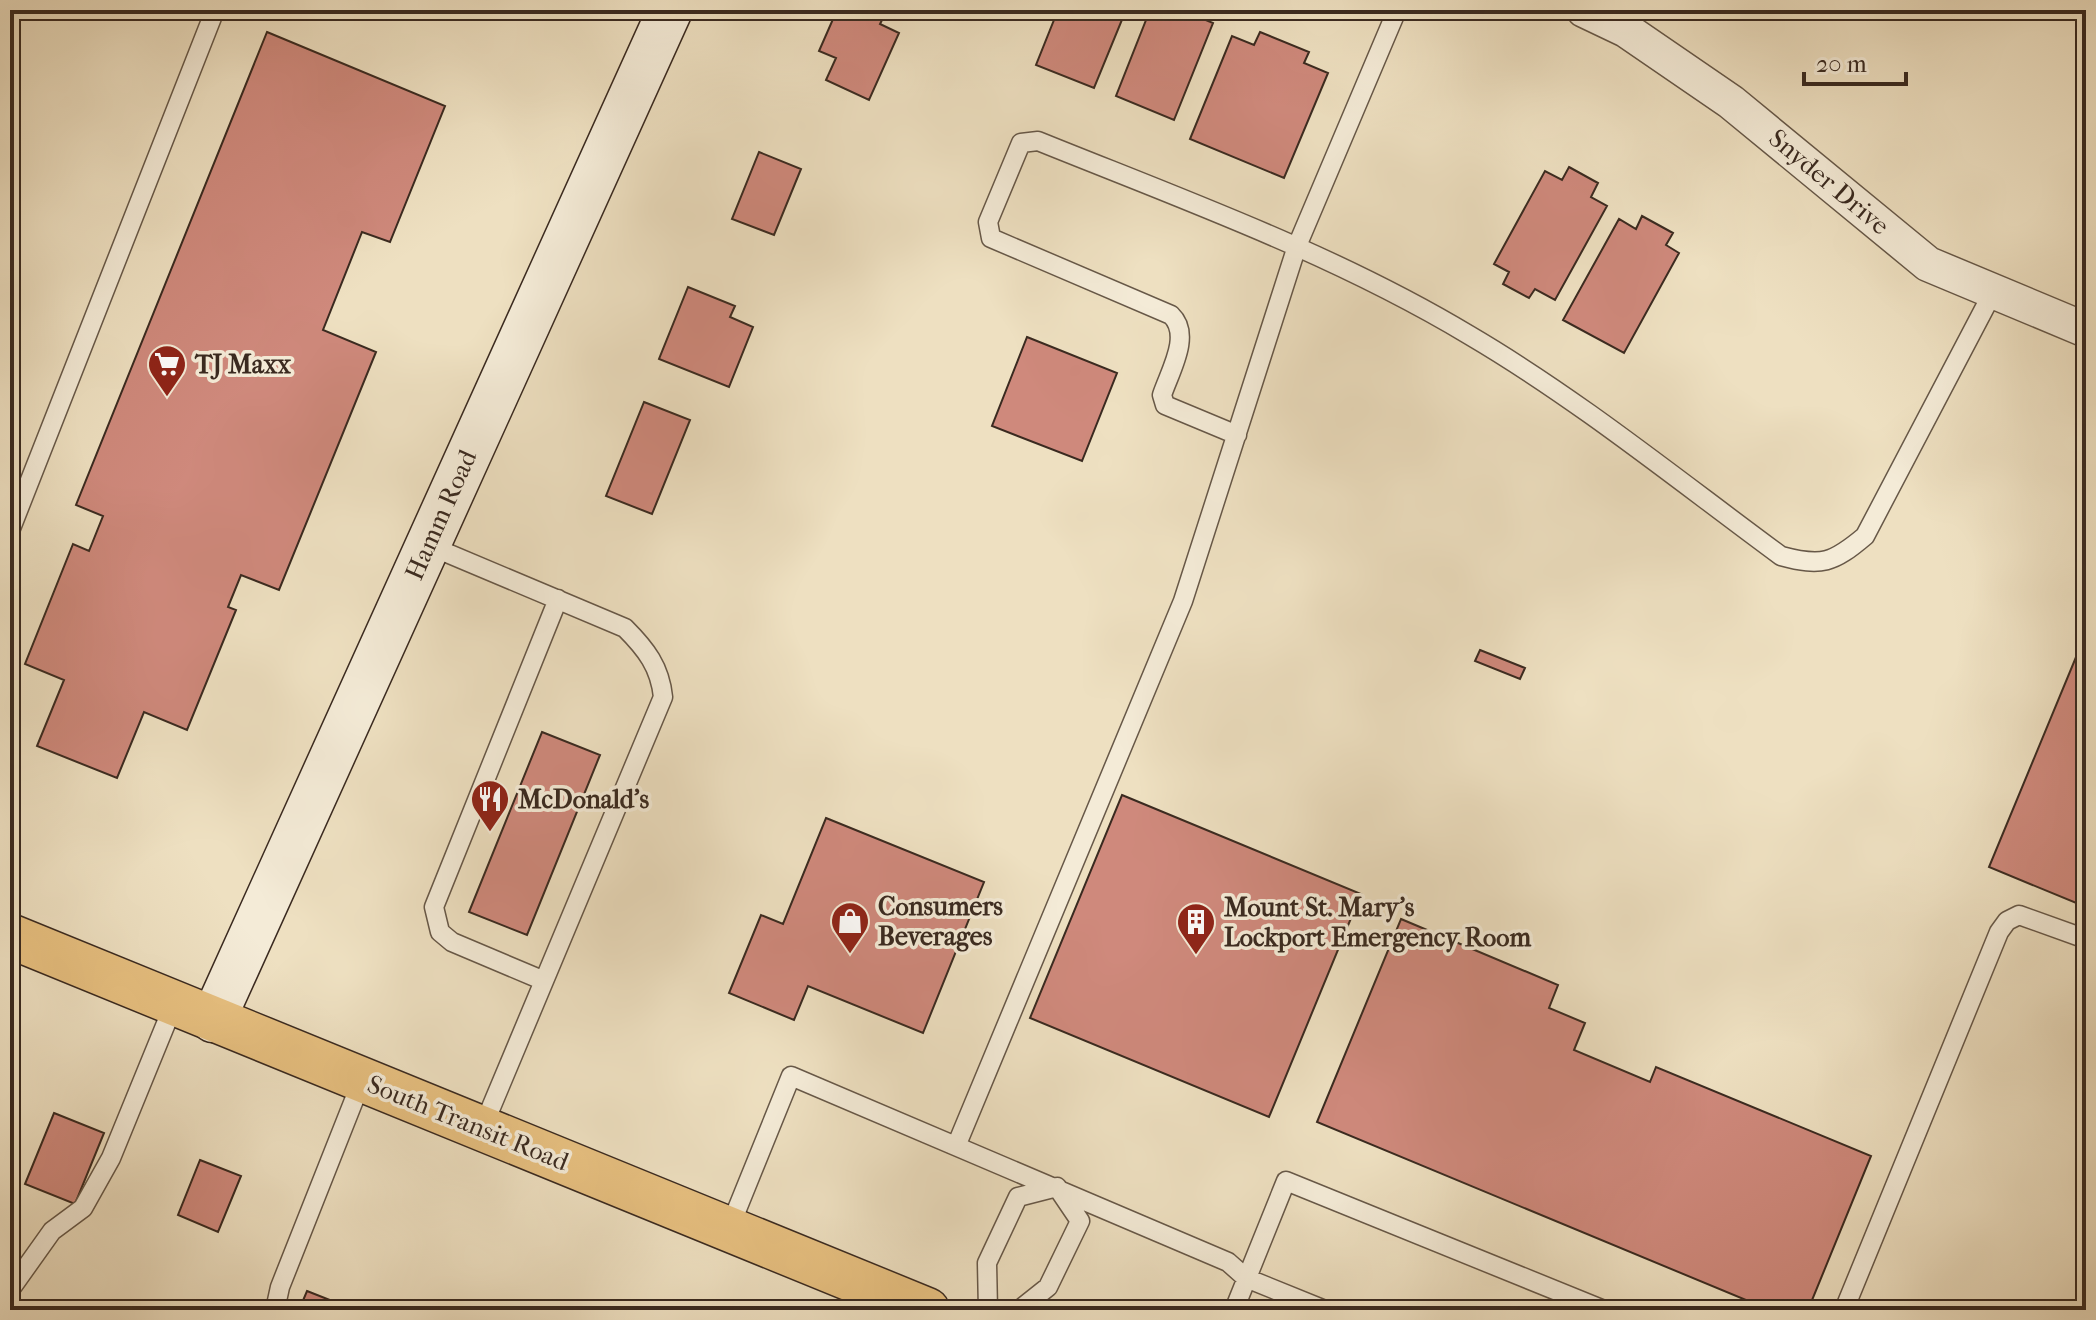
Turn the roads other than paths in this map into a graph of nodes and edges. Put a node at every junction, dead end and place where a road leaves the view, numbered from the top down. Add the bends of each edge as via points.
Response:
1 (215, 10) edge
2 (670, 10) edge
3 (1397, 10) edge
4 (1584, 10) edge
5 (1297, 246) junction
6 (1993, 292) junction
7 (2086, 330) edge
8 (1237, 435) junction
9 (10, 477) edge
10 (28, 484) junction
11 (10, 531) edge
12 (428, 545) junction
13 (558, 599) junction
14 (10, 936) edge
15 (2086, 939) edge
16 (542, 980) junction
17 (193, 1012) junction
18 (362, 1080) junction
19 (482, 1129) junction
20 (957, 1144) junction
21 (1057, 1187) junction
22 (729, 1229) junction
23 (1246, 1278) junction
24 (10, 1290) edge
25 (275, 1310) edge
26 (927, 1310) edge
27 (988, 1310) edge
28 (1019, 1310) edge
29 (1234, 1310) edge
30 (1325, 1310) edge
31 (1604, 1310) edge
32 (1844, 1310) edge

1 - 10 lane
2 - 12 street, Hamm Road
3 - 5 lane
4 - 6 street, Snyder Drive via 1626,30 1731,102 1928,264
5 - 6 lane via 1469,334 1781,556 1810,564 1838,558 1865,536
5 - 8 lane
5 - 8 lane via 1029,140 1016,149 988,222 991,238 1001,244 1171,315 1180,323 1181,337 1162,395 1165,405
6 - 7 street, Snyder Drive
8 - 20 lane via 1183,601
9 - 10 lane
10 - 11 lane
12 - 13 lane
12 - 17 street, Hamm Road
13 - 16 lane via 625,628 657,667 663,697
13 - 16 lane via 434,907 440,932 452,942
14 - 17 highway, South Transit Road
15 - 32 lane via 2019,915 1999,932
16 - 19 lane
17 - 18 highway, South Transit Road
17 - 24 lane via 83,1208 52,1231
18 - 19 highway, South Transit Road
18 - 25 lane
19 - 22 highway, South Transit Road
20 - 21 lane
20 - 22 lane via 791,1076
21 - 23 lane via 1228,1262
21 - 27 lane via 1018,1197 987,1263
21 - 28 lane via 1080,1221 1048,1287
22 - 26 highway, South Transit Road
23 - 29 lane
23 - 30 lane
23 - 31 lane via 1286,1181

